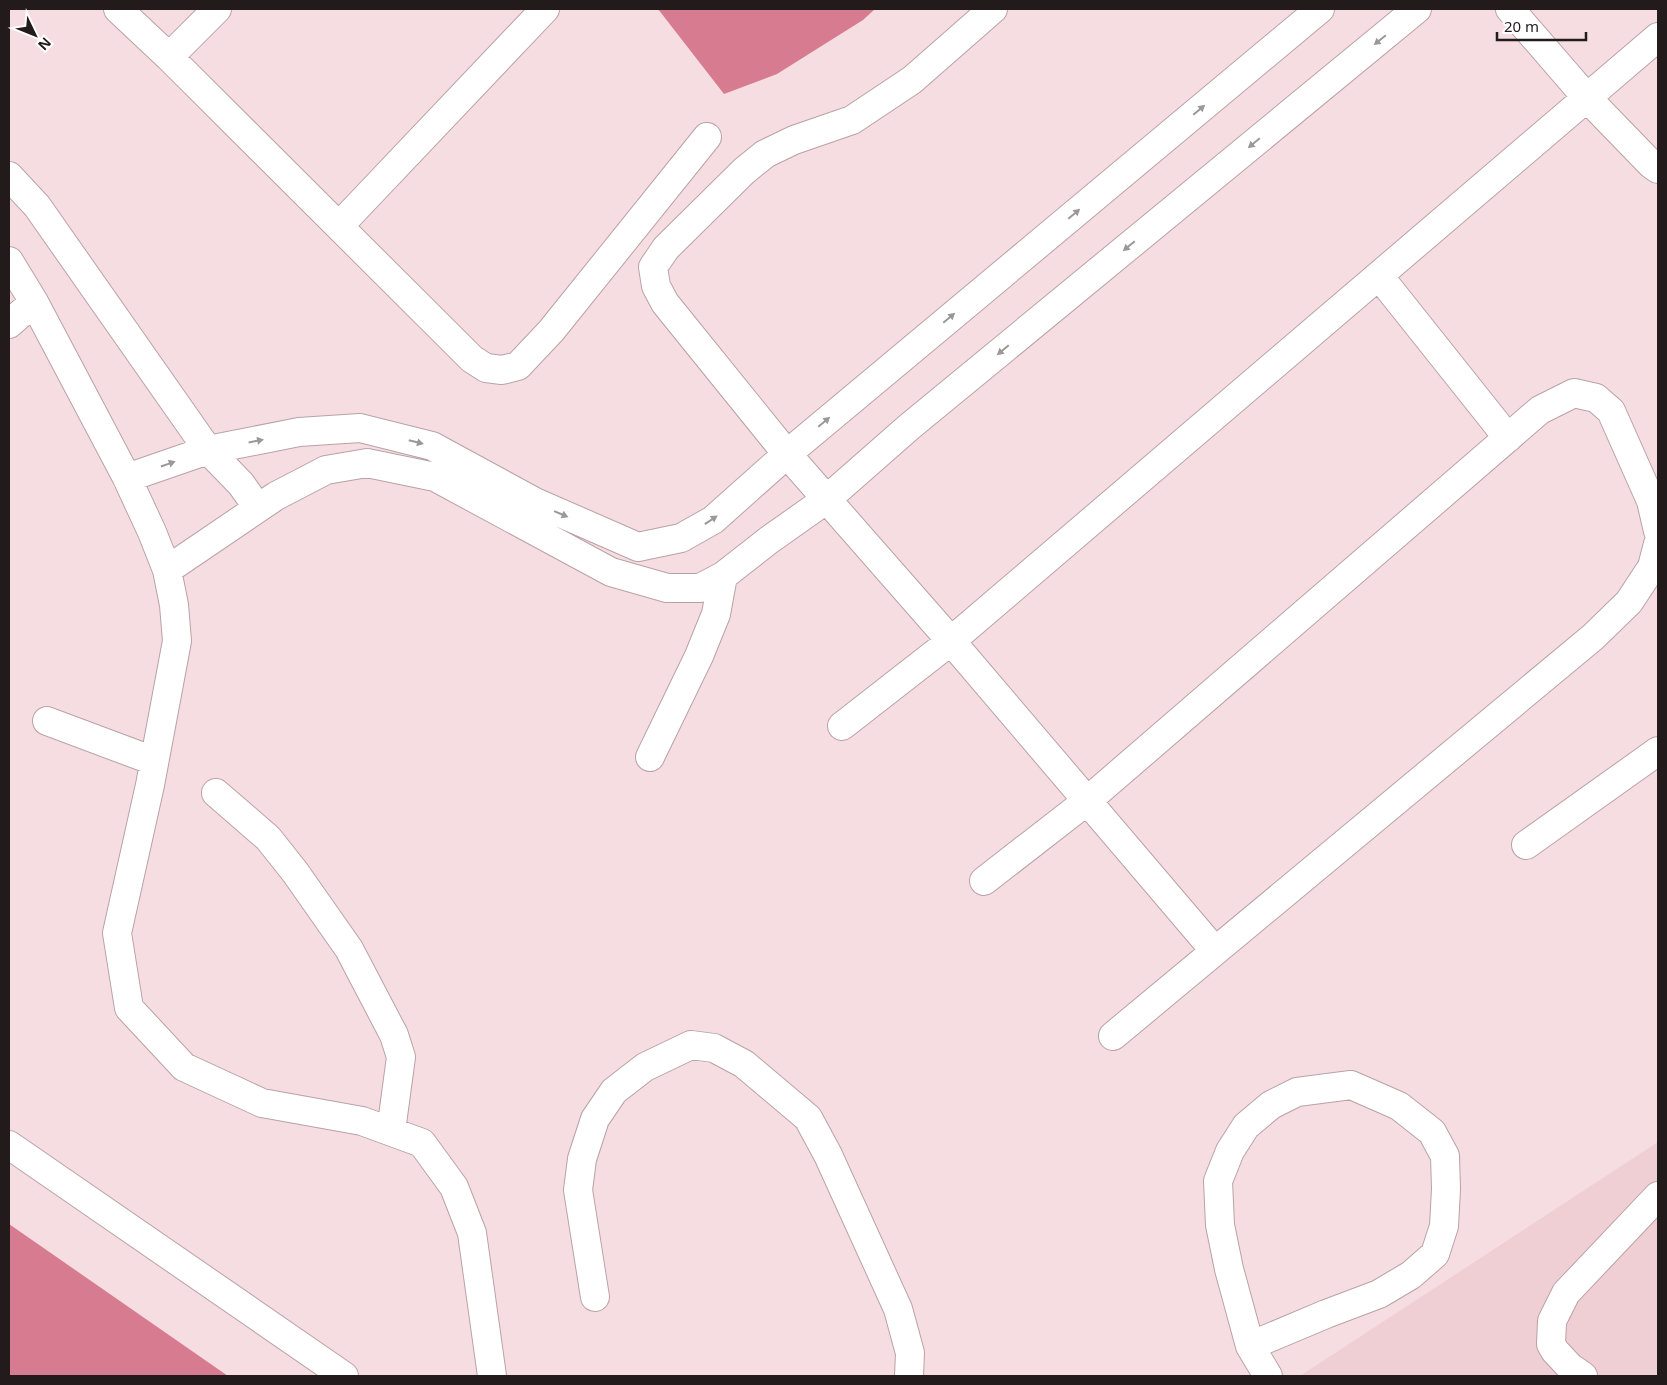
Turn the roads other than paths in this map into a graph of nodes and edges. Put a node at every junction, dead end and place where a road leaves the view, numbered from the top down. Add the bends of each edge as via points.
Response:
1 (118, 9) edge
2 (218, 9) edge
3 (545, 9) edge
4 (993, 9) edge
5 (1320, 9) edge
6 (1417, 9) edge
7 (1510, 9) edge
8 (1658, 37) edge
9 (170, 57) junction
10 (1587, 98) junction
11 (707, 137) dead end
12 (1658, 169) edge
13 (9, 176) edge
14 (339, 226) junction
15 (9, 261) edge
16 (1379, 276) junction
17 (34, 302) junction
18 (9, 324) edge
19 (1508, 438) junction
20 (208, 450) junction
21 (787, 454) junction
22 (127, 478) junction
23 (827, 499) junction
24 (258, 508) junction
25 (1658, 531) edge
26 (1658, 544) edge
27 (167, 570) junction
28 (723, 576) junction
29 (951, 641) junction
30 (47, 721) dead end
31 (842, 726) dead end
32 (1658, 751) edge
33 (650, 757) dead end
34 (154, 761) junction
35 (216, 793) dead end
36 (1087, 801) junction
37 (1526, 845) dead end
38 (984, 881) dead end
39 (1214, 951) junction
40 (1113, 1036) dead end
41 (391, 1131) junction
42 (9, 1145) edge
43 (1658, 1196) edge
44 (595, 1297) dead end
45 (1250, 1346) junction
46 (344, 1376) edge
47 (492, 1376) edge
48 (909, 1376) edge
49 (1268, 1376) edge
50 (1583, 1376) edge

1 - 9 street
2 - 9 street
3 - 14 street
4 - 21 street via 912,80 852,120 765,154 666,248 653,267 656,286 665,303
21 -> 5 street
6 -> 23 street via 917,421
7 - 10 street
8 - 10 street
9 - 14 street
10 - 12 street
10 - 16 street
11 - 14 street via 551,331 518,366 502,370 486,368 472,359
13 - 20 street via 37,206
15 - 17 street
16 - 19 street
16 - 29 street
17 - 18 street
17 - 22 street
19 - 25 street via 1540,410 1574,393 1596,398 1610,411 1620,430 1651,501
19 - 36 street
20 -> 21 street via 299,432 360,428 432,446 535,502 638,547 681,538 713,520
22 -> 20 street
20 - 24 street via 241,484
21 - 23 street
22 - 27 street
23 - 28 street
23 - 29 street
24 - 27 street
24 - 28 street via 326,470 367,462 435,477 611,572 667,588 700,588
26 - 39 street via 1652,567 1629,602 1593,637
27 - 34 street via 177,641
28 - 33 street via 716,614
29 - 31 street
29 - 36 street
30 - 34 street
32 - 37 street
34 - 41 street via 117,933 129,1008 184,1067 262,1103 362,1121
35 - 41 street via 268,838 295,872 349,949 390,1026 401,1058
36 - 38 street
36 - 39 street
39 - 40 street
41 - 47 street via 422,1143 454,1187 472,1233
42 - 46 street
43 - 50 street via 1566,1293 1552,1321 1551,1344 1570,1367
44 - 48 street via 578,1190 582,1159 595,1119 614,1091 645,1067 691,1045 714,1048 744,1064 808,1118 898,1309 910,1353
45 - 45 street via 1220,1225 1218,1181 1230,1151 1246,1126 1271,1104 1298,1092 1350,1085 1399,1106 1432,1132 1444,1156 1444,1226 1435,1254 1411,1275 1380,1294
45 - 49 street

